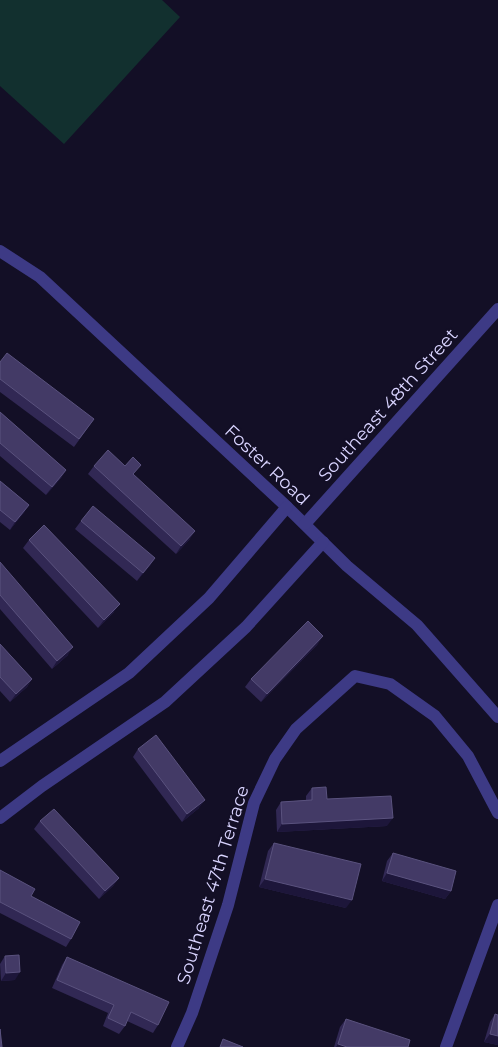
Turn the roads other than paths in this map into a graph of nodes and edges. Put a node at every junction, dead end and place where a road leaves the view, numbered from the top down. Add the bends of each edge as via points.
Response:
1 (0, 251) edge
2 (498, 309) edge
3 (287, 507) junction
4 (304, 524) junction
5 (322, 542) junction
6 (498, 717) edge
7 (0, 761) edge
8 (498, 813) edge
9 (0, 818) edge
10 (498, 905) edge
11 (177, 1047) edge
12 (446, 1047) edge

1 - 3 street, Foster Road via 40,277
2 - 4 street, Southeast 48th Street
3 - 4 street, Foster Road
3 - 7 street via 208,598 129,674
4 - 5 street, Foster Road
5 - 6 street, Foster Road via 417,624
5 - 9 street via 246,627 165,702
8 - 11 street, Southeast 47th Terrace via 468,756 435,716 390,684 355,676 296,729 275,758 254,803 228,905 192,1013
10 - 12 street

